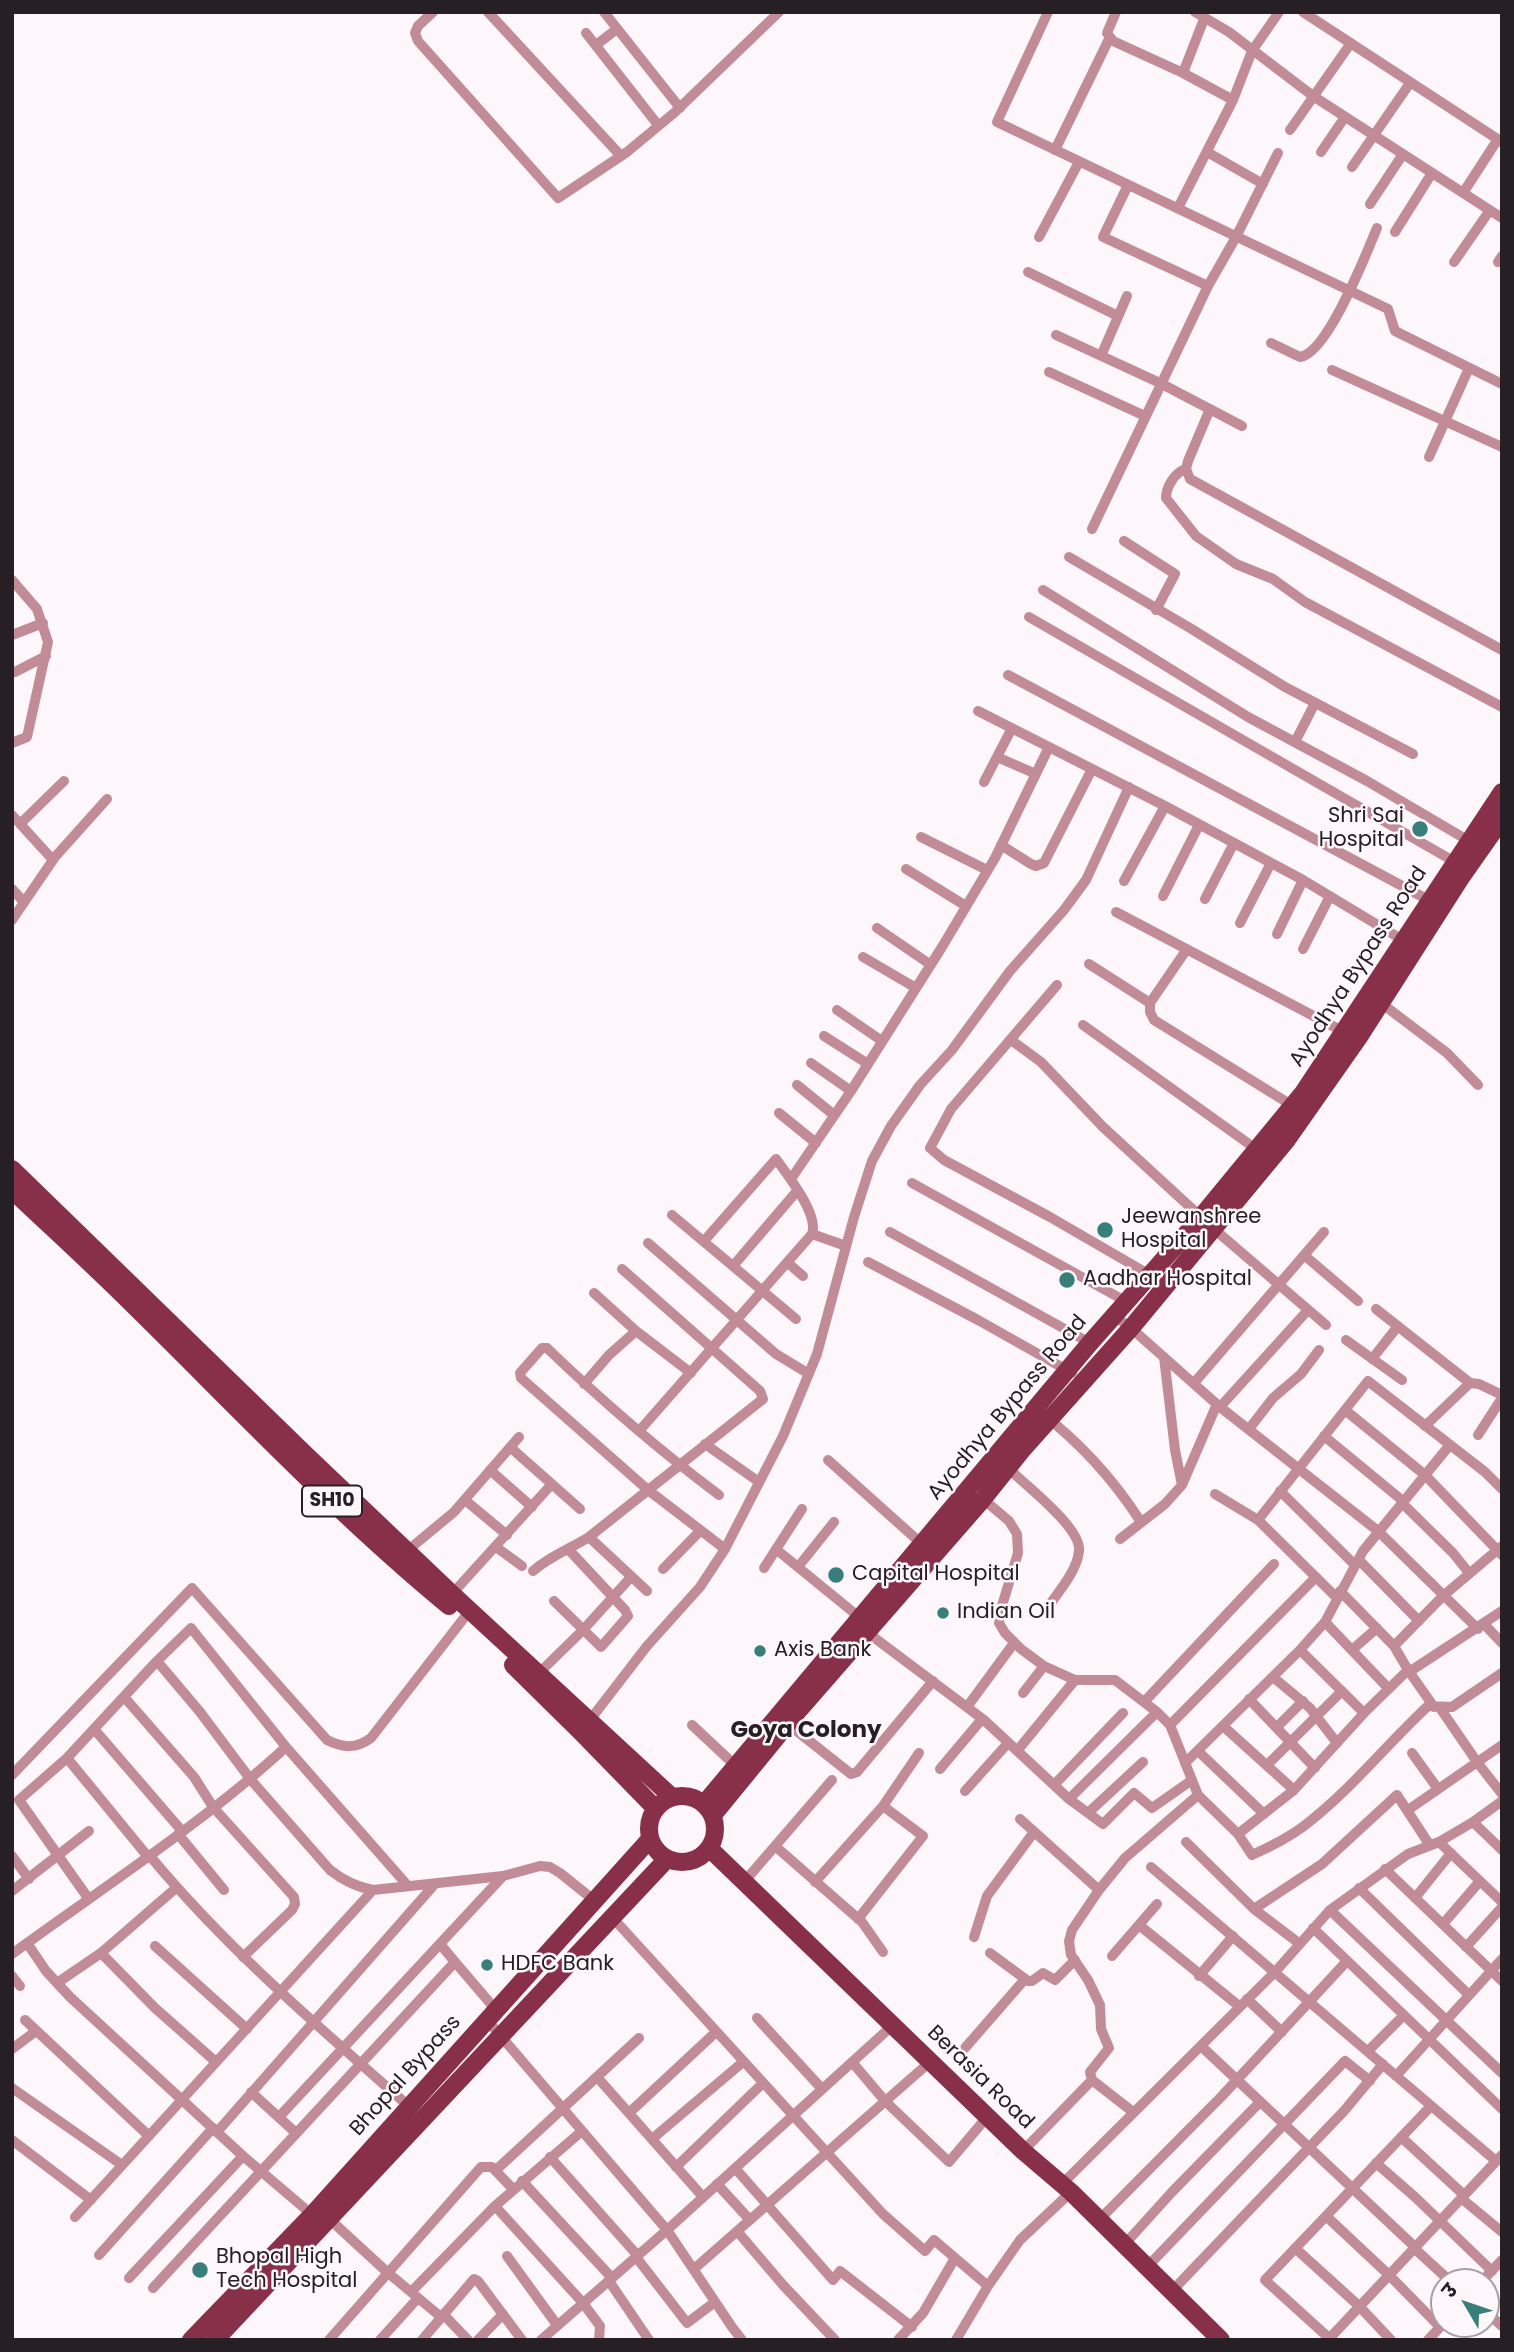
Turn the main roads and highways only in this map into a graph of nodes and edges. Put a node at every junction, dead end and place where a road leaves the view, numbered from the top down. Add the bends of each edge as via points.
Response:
1 (1502, 792) edge
2 (1502, 819) edge
3 (1465, 854) junction
4 (1410, 944) junction
5 (12, 1169) edge
6 (12, 1190) edge
7 (1208, 1223) junction
8 (1076, 1376) junction
9 (1044, 1414) junction
10 (928, 1550) junction
11 (864, 1625) junction
12 (741, 1771) junction
13 (673, 1797) junction
14 (656, 1809) junction
15 (708, 1810) junction
16 (650, 1839) junction
17 (709, 1848) junction
18 (667, 1859) junction
19 (416, 2113) junction
20 (321, 2217) junction
21 (191, 2340) edge
22 (215, 2340) edge
23 (1221, 2340) edge

1 - 3 main road, Ayodhya Bypass Road
2 - 3 main road, Ayodhya Bypass Road
3 - 4 main road, Ayodhya Bypass Road
4 - 7 main road, Ayodhya Bypass Road via 1293,1106 1256,1149
4 - 7 main road, Ayodhya Bypass Road via 1381,1003 1286,1141
5 - 13 main road, SH10 via 452,1594
6 - 14 main road, SH10 via 299,1471 464,1618
7 - 8 main road, Ayodhya Bypass Road via 1131,1328
7 - 8 main road, Ayodhya Bypass Road via 1150,1275 1090,1343
8 - 9 main road, Ayodhya Bypass Road
9 - 10 main road, Ayodhya Bypass Road
9 - 10 main road, Ayodhya Bypass Road via 983,1499
10 - 11 main road, Ayodhya Bypass Road
11 - 12 main road, Ayodhya Bypass Road
11 - 12 main road, Ayodhya Bypass Road via 788,1724
12 - 15 main road, Ayodhya Bypass Road
13 - 14 main road
13 - 15 main road via 689,1796
14 - 16 main road via 649,1821
15 - 17 main road via 715,1832
16 - 18 main road
16 - 19 main road, Bhopal Bypass via 492,2015
17 - 18 main road via 698,1858
17 - 23 main road, Berasia Road
18 - 19 main road, Bhopal Bypass via 500,2036
19 - 20 main road, Bhopal Bypass
20 - 21 main road, Bhopal Bypass
20 - 22 main road, Bhopal Bypass

